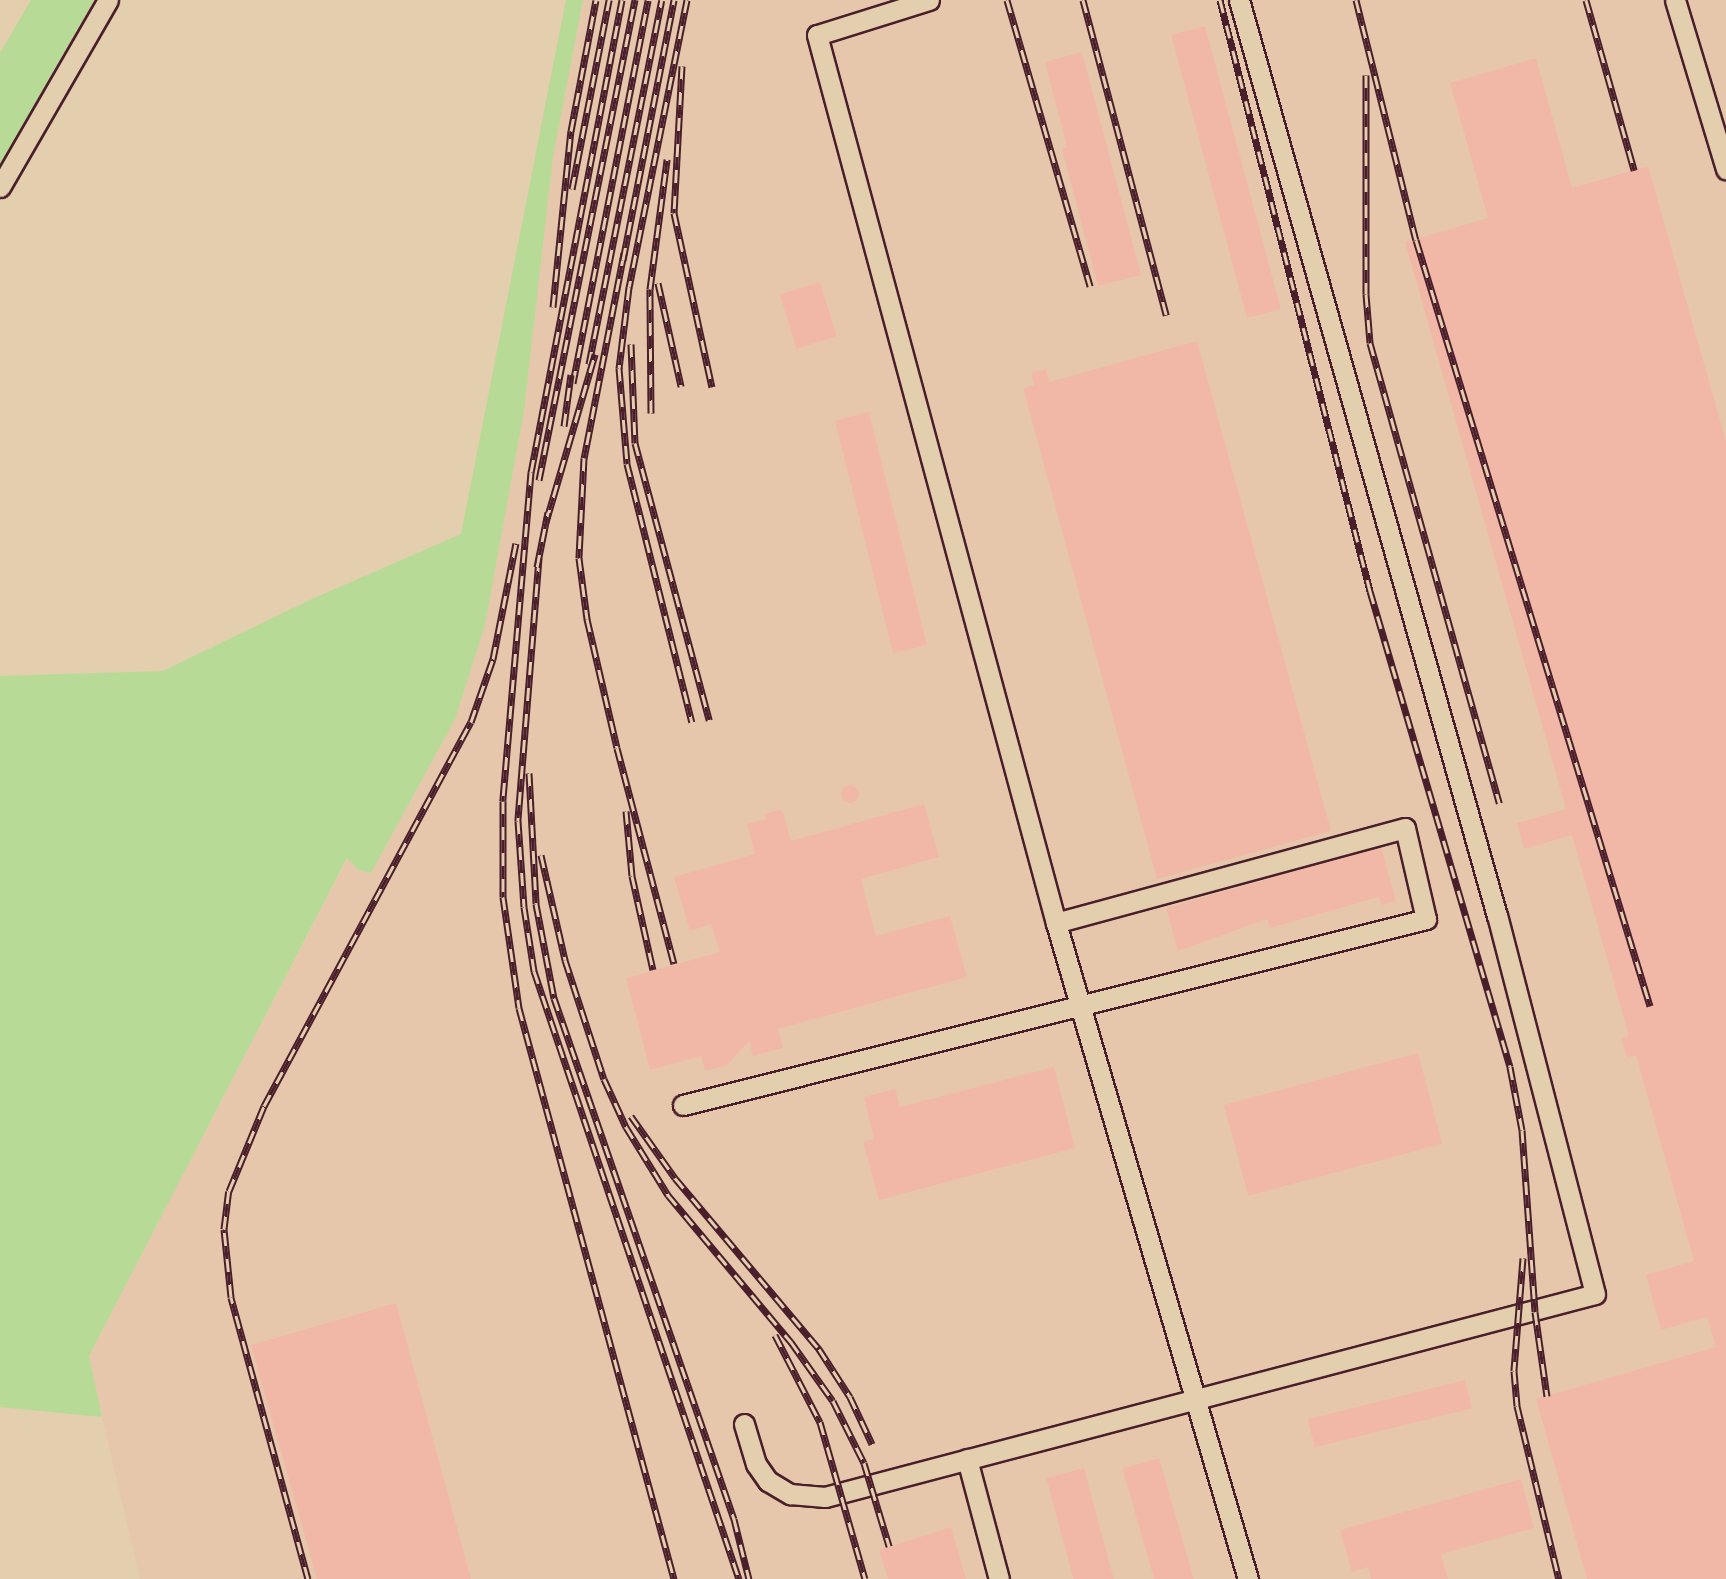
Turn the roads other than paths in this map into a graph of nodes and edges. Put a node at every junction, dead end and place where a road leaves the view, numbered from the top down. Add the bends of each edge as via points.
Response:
1 (108, 0) edge
2 (929, 0) edge
3 (1239, 0) edge
4 (1675, 0) edge
5 (1726, 169) edge
6 (0, 187) edge
7 (1056, 923) junction
8 (1083, 1007) junction
9 (683, 1105) dead end
10 (1196, 1398) junction
11 (744, 1424) dead end
12 (967, 1460) junction
13 (999, 1579) edge
14 (1248, 1579) edge

1 - 6 street
2 - 7 street via 817,35
3 - 10 street via 1500,929 1595,1294
4 - 5 street
7 - 8 street
7 - 8 street via 1405,828 1426,919
8 - 9 street
8 - 10 street
10 - 12 street
10 - 14 street
11 - 12 street via 762,1475 783,1491 806,1497 873,1488
12 - 13 street

